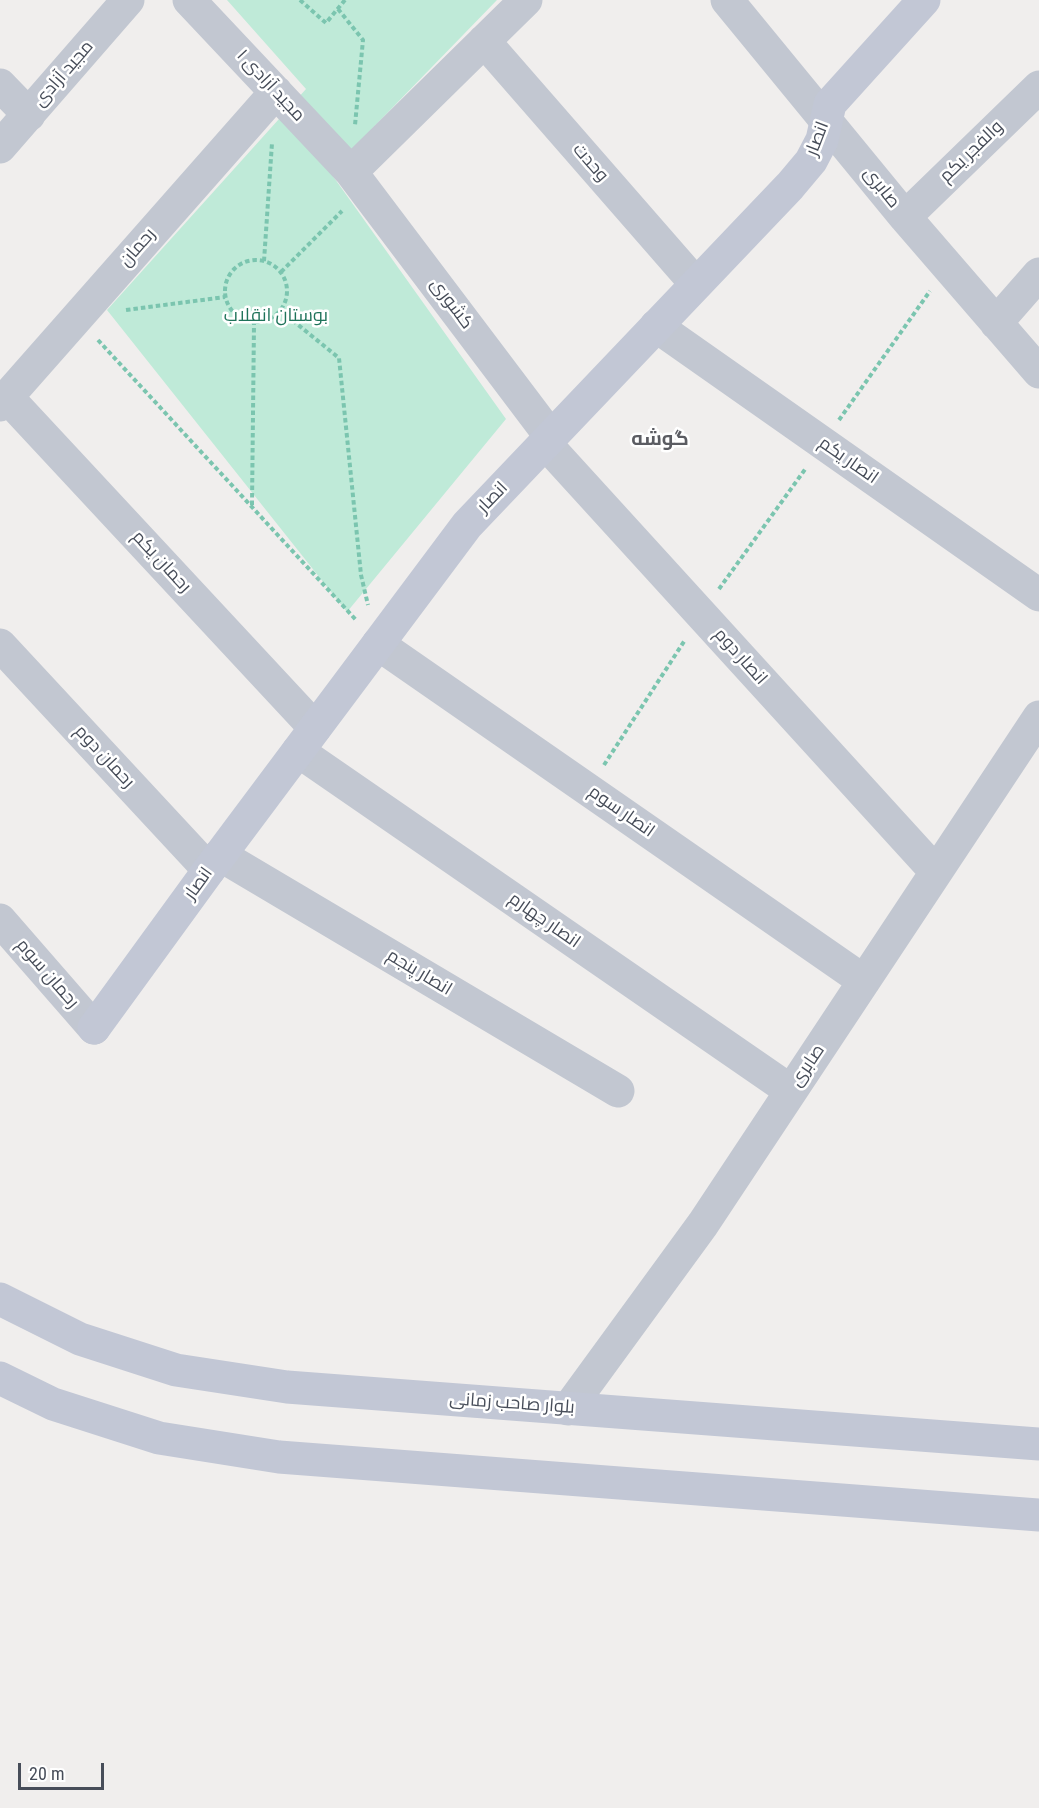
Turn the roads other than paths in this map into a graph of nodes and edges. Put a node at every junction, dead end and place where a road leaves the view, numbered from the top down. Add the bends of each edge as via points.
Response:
1 (128, 0) edge
2 (189, 0) edge
3 (526, 0) edge
4 (727, 0) edge
5 (924, 0) edge
6 (484, 41) junction
7 (0, 85) edge
8 (1039, 87) edge
9 (276, 92) junction
10 (29, 115) junction
11 (826, 120) junction
12 (0, 147) edge
13 (357, 181) junction
14 (905, 217) junction
15 (1039, 274) edge
16 (696, 284) junction
17 (996, 323) junction
18 (656, 326) junction
19 (1039, 372) edge
20 (4, 401) edge
21 (548, 440) junction
22 (1039, 596) edge
23 (378, 644) junction
24 (0, 645) edge
25 (1039, 717) edge
26 (307, 739) junction
27 (214, 863) junction
28 (936, 872) junction
29 (0, 920) edge
30 (864, 981) junction
31 (94, 1028) joint
32 (790, 1091) junction
33 (618, 1092) dead end
34 (0, 1299) edge
35 (0, 1378) edge
36 (568, 1409) junction
37 (1039, 1444) edge
38 (1039, 1515) edge

1 - 10 street, مجید آزادی
2 - 9 street, مجید آزادی ۱
3 - 6 street
4 - 11 street, صابری
5 - 11 main road, انصار via 830,104
6 - 13 street
6 - 16 street, وحدت
7 - 10 street
8 - 14 street, والفجر یکم
9 - 13 street, مجید آزادی ۱
9 - 20 street, رحمان
10 - 12 street, مجید آزادی
11 - 14 street, صابری
11 - 16 main road, انصار via 812,161
13 - 21 street, کشوری
14 - 17 street, صابری
15 - 17 street
16 - 18 main road, انصار
17 - 19 street, صابری
18 - 21 main road, انصار
18 - 22 street, انصار یکم
20 - 26 street, رحمان یکم
21 - 23 main road, انصار via 467,525
21 - 28 street, انصار دوم
23 - 26 main road, انصار
23 - 30 street, انصار سوم
24 - 27 street, رحمان دوم
25 - 28 street, صابری
26 - 27 main road, انصار
26 - 32 street, انصار چهارم
27 - 31 main road, انصار
27 - 33 street, انصار پنجم
28 - 30 street, صابری
29 - 31 street, رحمان سوم
30 - 32 street, صابری
32 - 36 street, صابری via 703,1224
34 - 36 main road, بلوار صاحب زمانی via 80,1339 176,1370 287,1388
35 - 38 main road via 53,1404 159,1438 279,1457
36 - 37 main road, بلوار صاحب زمانی

